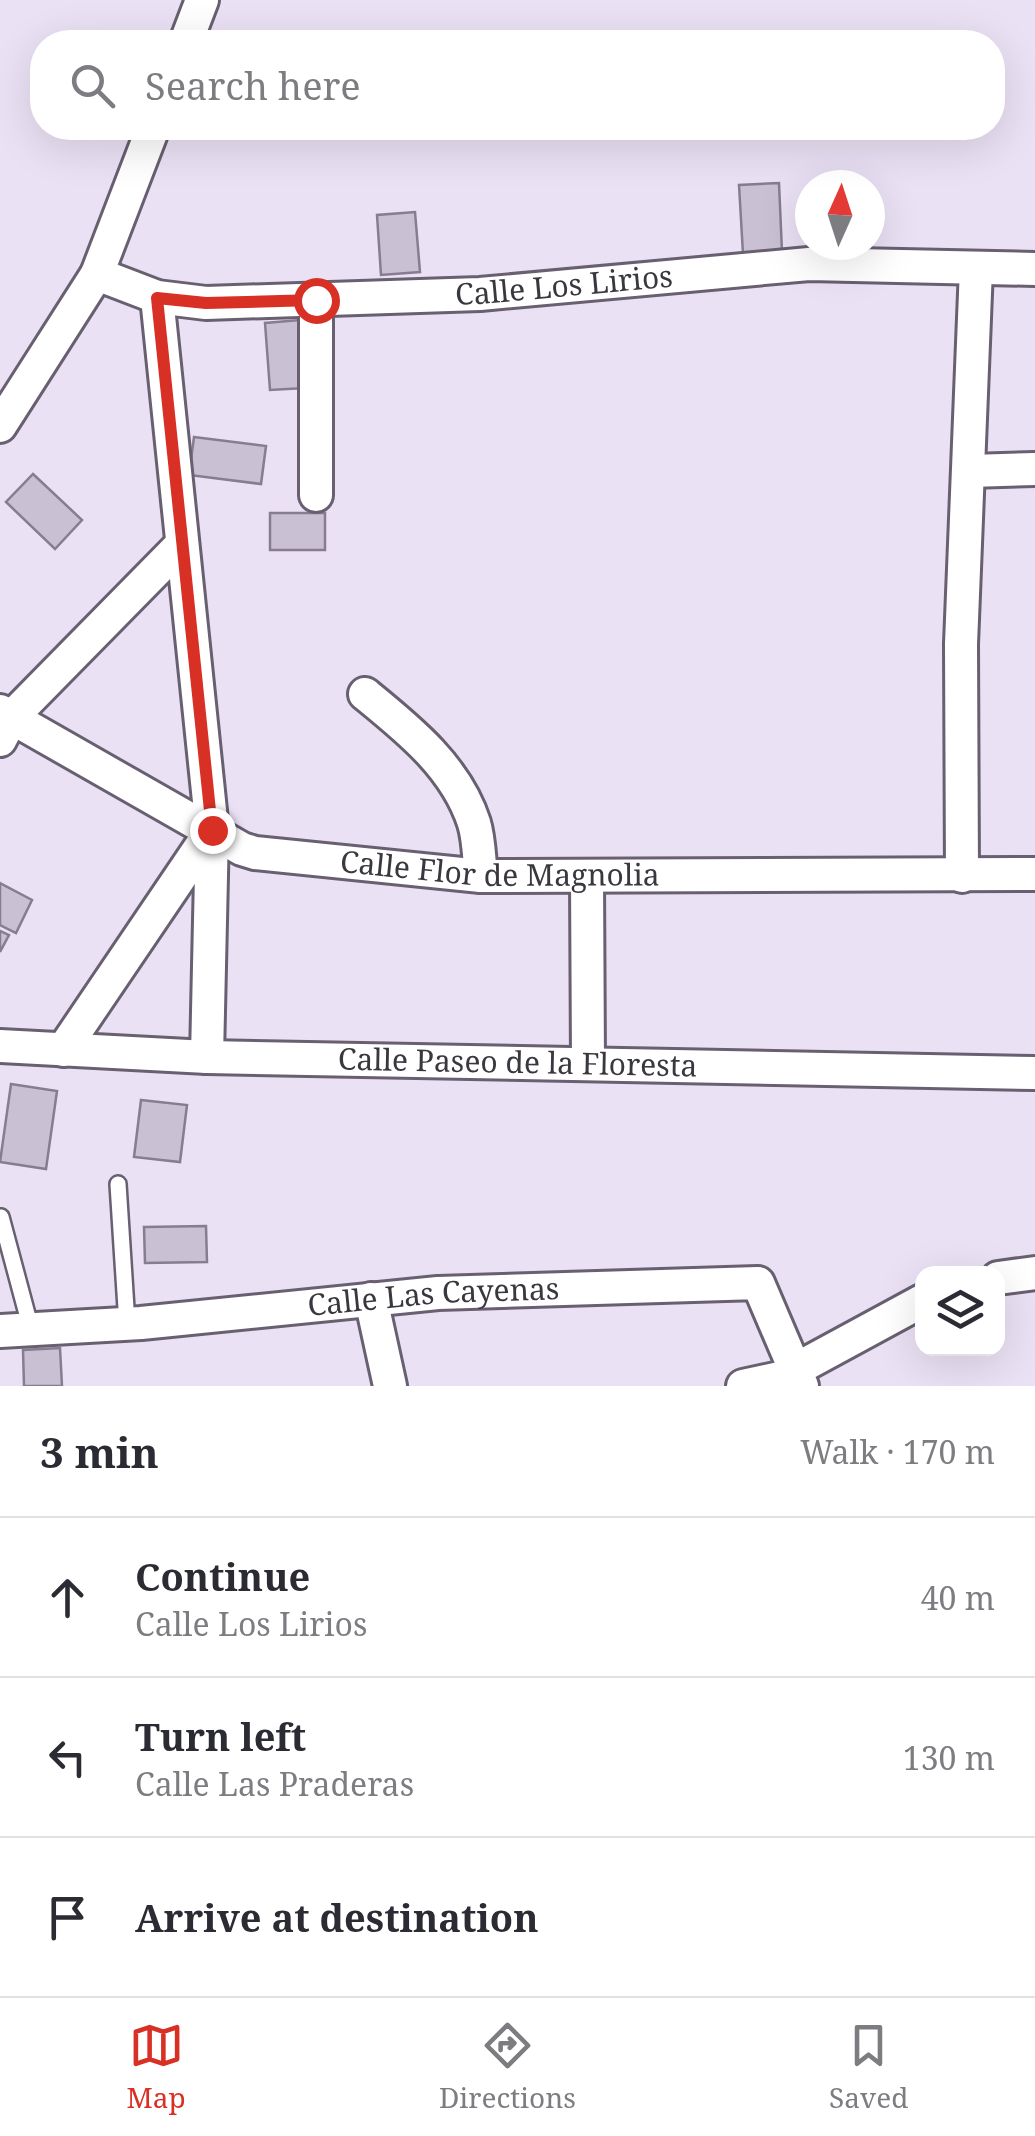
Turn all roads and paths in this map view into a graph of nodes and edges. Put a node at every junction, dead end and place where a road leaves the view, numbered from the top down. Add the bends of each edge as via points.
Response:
1 (202, 0) edge
2 (191, 30) edge
3 (149, 140) edge
4 (976, 268) junction
5 (1035, 269) edge
6 (97, 274) junction
7 (157, 298) junction
8 (316, 300) junction
9 (0, 426) edge
10 (1035, 469) edge
11 (970, 470) junction
12 (316, 494) dead end
13 (182, 544) junction
14 (365, 694) dead end
15 (4, 723) edge
16 (212, 830) junction
17 (1035, 874) edge
18 (481, 876) junction
19 (587, 876) junction
20 (962, 876) junction
21 (0, 1046) edge
22 (63, 1050) junction
23 (207, 1057) junction
24 (588, 1064) junction
25 (1035, 1073) edge
26 (118, 1184) dead end
27 (1, 1217) edge
28 (1035, 1273) edge
29 (1005, 1277) edge
30 (371, 1299) junction
31 (915, 1306) edge
32 (127, 1324) junction
33 (16, 1330) edge
34 (799, 1376) edge
35 (390, 1386) edge
36 (743, 1386) edge

1 - 2 street
3 - 6 street
4 - 5 street, Calle Los Lirios
4 - 8 street, Calle Los Lirios via 809,264 480,294
4 - 11 street
6 - 7 street, Calle Los Lirios
6 - 9 street
7 - 8 street, Calle Los Lirios
7 - 13 street
8 - 12 street
10 - 11 street
11 - 20 street via 961,644
13 - 15 street
13 - 16 street
14 - 18 street via 416,734 449,776 474,822
15 - 16 street, Calle Flor de Magnolia
16 - 18 street, Calle Flor de Magnolia via 255,853
16 - 22 street
16 - 23 street
17 - 20 street, Calle Flor de Magnolia
18 - 19 street, Calle Flor de Magnolia
19 - 20 street, Calle Flor de Magnolia
19 - 24 street
21 - 22 street, Calle Paseo de la Floresta
22 - 23 street, Calle Paseo de la Floresta
23 - 24 street, Calle Paseo de la Floresta
24 - 25 street, Calle Paseo de la Floresta
26 - 32 lane
27 - 33 lane
28 - 29 street
30 - 32 street, Calle Las Cayenas
30 - 34 street, Calle Las Cayenas via 758,1283
30 - 35 street
31 - 34 street
32 - 33 street, Calle Las Cayenas
34 - 36 street

